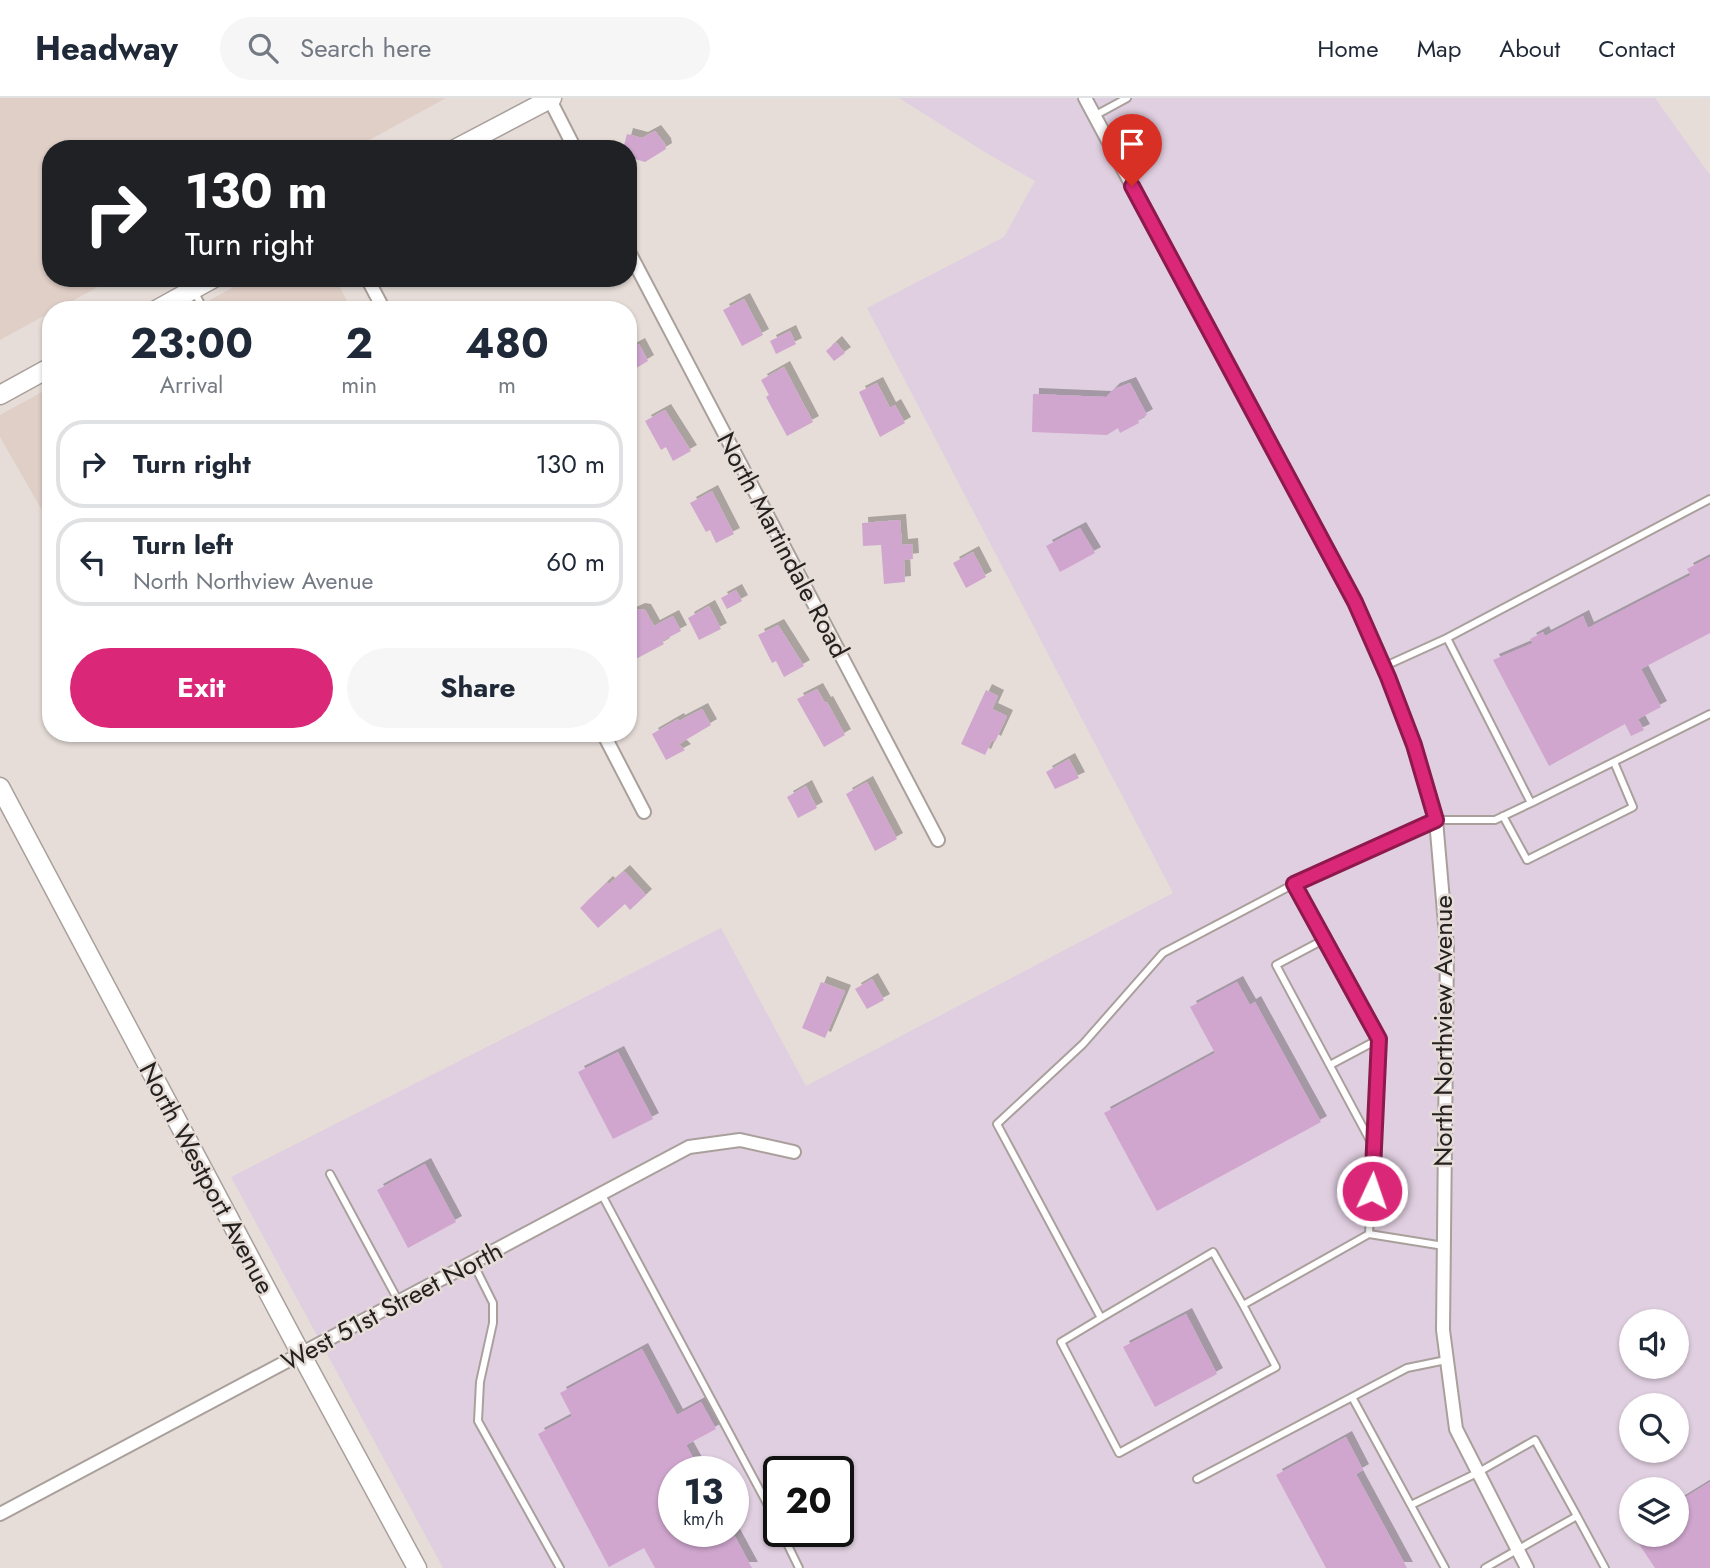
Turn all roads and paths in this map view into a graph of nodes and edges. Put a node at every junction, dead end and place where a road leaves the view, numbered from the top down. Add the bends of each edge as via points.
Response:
1 (550, 98) edge
2 (1085, 98) edge
3 (1126, 98) edge
4 (1094, 116) junction
5 (472, 140) edge
6 (571, 140) edge
7 (637, 267) edge
8 (197, 287) edge
9 (193, 289) junction
10 (172, 301) edge
11 (199, 301) edge
12 (42, 372) edge
13 (0, 395) edge
14 (1710, 499) edge
15 (1447, 638) junction
16 (1383, 667) junction
17 (1710, 714) edge
18 (608, 742) edge
19 (1614, 762) junction
20 (0, 787) edge
21 (1531, 803) junction
22 (644, 812) dead end
23 (1503, 816) junction
24 (1436, 820) junction
25 (938, 840) dead end
26 (1294, 884) junction
27 (1325, 939) junction
28 (1379, 1039) junction
29 (1330, 1065) junction
30 (1374, 1147) junction
31 (793, 1152) dead end
32 (330, 1174) dead end
33 (602, 1195) junction
34 (1369, 1234) junction
35 (1444, 1246) junction
36 (473, 1263) junction
37 (399, 1302) junction
38 (1243, 1305) junction
39 (1101, 1318) junction
40 (300, 1354) junction
41 (1447, 1360) junction
42 (1352, 1397) junction
43 (1477, 1473) junction
44 (1196, 1479) dead end
45 (763, 1496) edge
46 (1411, 1505) junction
47 (0, 1514) edge
48 (1577, 1516) junction
49 (789, 1547) edge
50 (1517, 1550) junction
51 (417, 1568) edge
52 (560, 1568) edge
53 (799, 1568) edge
54 (1445, 1568) edge
55 (1485, 1568) edge
56 (1527, 1568) edge
57 (1605, 1568) edge

1 - 5 main road
1 - 6 street
2 - 4 street, North Northview Avenue
3 - 4 lane
4 - 16 street, North Northview Avenue via 1311,517
7 - 25 street, North Martindale Road
8 - 9 main road
9 - 10 main road
9 - 11 lane
12 - 13 main road
14 - 15 lane
15 - 16 lane
15 - 21 lane
16 - 24 street, North Northview Avenue via 1414,745
17 - 19 lane
18 - 22 street
19 - 21 lane
19 - 23 lane via 1633,807 1527,860
20 - 40 main road, North Westport Avenue
21 - 23 lane
23 - 24 lane via 1495,820
24 - 26 lane
24 - 35 street, North Northview Avenue via 1447,947
26 - 27 lane
26 - 39 lane via 1163,953 1083,1044 998,1124
27 - 28 lane
27 - 29 lane via 1276,965
28 - 29 lane
28 - 30 lane
29 - 30 lane
30 - 34 lane
31 - 33 street, West 51st Street North via 740,1140 689,1147
32 - 37 lane
33 - 36 street, West 51st Street North
33 - 45 lane
34 - 35 lane
34 - 38 lane
35 - 41 street, North Northview Avenue
36 - 37 street, West 51st Street North
36 - 52 lane via 493,1303 478,1421
37 - 40 street, West 51st Street North
38 - 39 lane via 1213,1252
38 - 39 lane via 1276,1367 1119,1453 1061,1342
40 - 47 street, West 51st Street North
40 - 51 main road, North Westport Avenue
41 - 42 lane via 1407,1368
41 - 43 street, North Northview Avenue via 1456,1429
42 - 44 lane
42 - 46 lane
43 - 46 lane
43 - 48 lane via 1535,1440
43 - 50 street, North Northview Avenue
46 - 54 lane
48 - 50 lane
48 - 57 lane
49 - 53 lane
50 - 55 lane
50 - 56 street, North Northview Avenue

